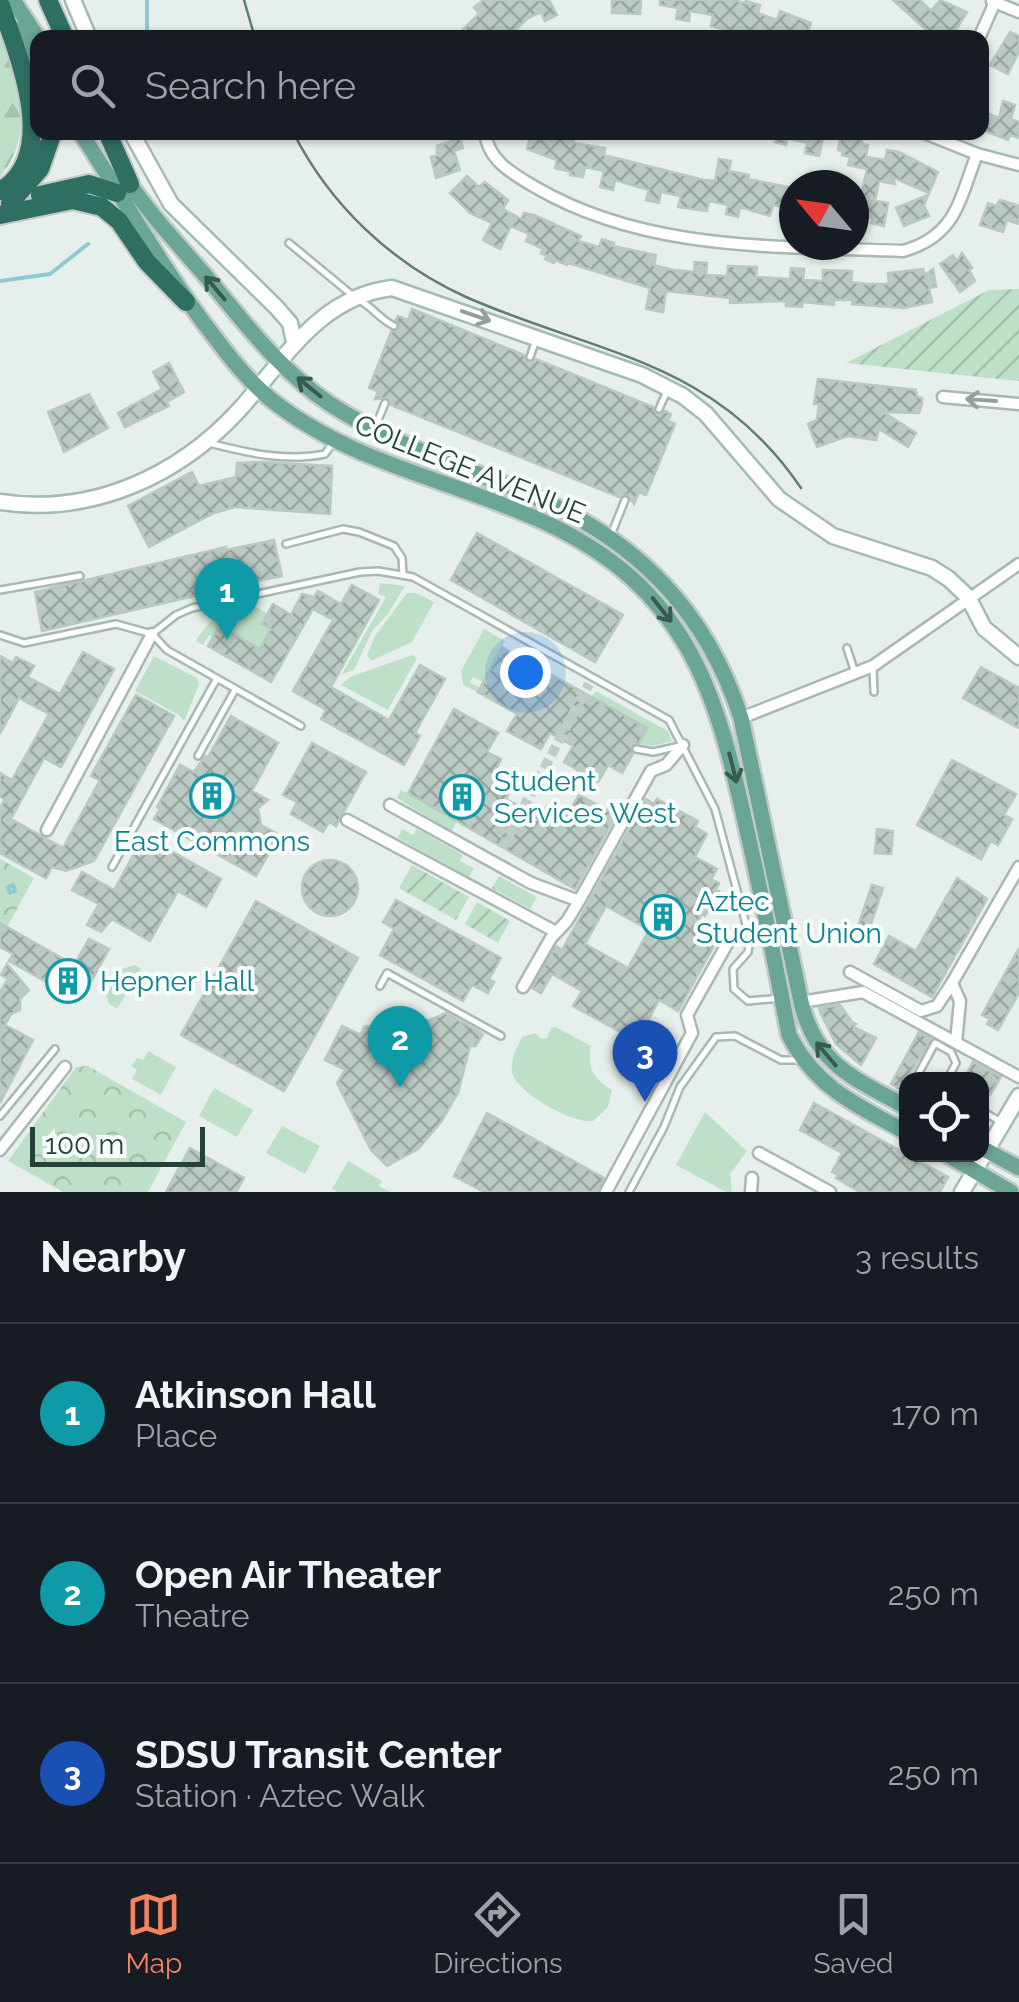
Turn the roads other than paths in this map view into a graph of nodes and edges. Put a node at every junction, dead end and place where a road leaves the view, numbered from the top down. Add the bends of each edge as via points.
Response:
1 (14, 0) edge
2 (48, 0) edge
3 (72, 0) edge
4 (992, 1) edge
5 (1, 5) edge
6 (1019, 12) edge
7 (33, 30) edge
8 (61, 30) edge
9 (85, 30) edge
10 (983, 30) edge
11 (30, 53) edge
12 (30, 105) edge
13 (30, 139) edge
14 (50, 140) edge
15 (86, 140) edge
16 (101, 140) edge
17 (109, 140) edge
18 (135, 140) edge
19 (486, 140) edge
20 (947, 140) edge
21 (977, 154) junction
22 (1019, 165) edge
23 (124, 189) junction
24 (2, 203) edge
25 (289, 243) dead end
26 (354, 296) junction
27 (186, 302) junction
28 (394, 326) dead end
29 (537, 337) junction
30 (294, 342) junction
31 (530, 357) dead end
32 (279, 362) junction
33 (258, 388) junction
34 (668, 388) junction
35 (943, 397) dead end
36 (385, 403) dead end
37 (1019, 404) edge
38 (660, 409) dead end
39 (374, 430) junction
40 (335, 440) junction
41 (206, 443) junction
42 (625, 500) dead end
43 (0, 502) edge
44 (610, 538) junction
45 (286, 544) dead end
46 (1019, 564) edge
47 (403, 574) junction
48 (80, 576) dead end
49 (0, 590) edge
50 (968, 597) junction
51 (152, 634) junction
52 (0, 636) edge
53 (847, 648) dead end
54 (1019, 657) edge
55 (872, 666) junction
56 (855, 673) junction
57 (703, 675) junction
58 (216, 680) junction
59 (235, 690) junction
60 (874, 692) dead end
61 (742, 718) junction
62 (301, 726) dead end
63 (683, 745) junction
64 (636, 749) dead end
65 (198, 756) dead end
66 (390, 805) dead end
67 (347, 820) dead end
68 (47, 830) dead end
69 (1019, 867) edge
70 (112, 868) dead end
71 (579, 901) junction
72 (556, 932) junction
73 (739, 937) dead end
74 (850, 972) dead end
75 (952, 983) junction
76 (380, 986) dead end
77 (523, 987) dead end
78 (782, 998) junction
79 (801, 1002) junction
80 (501, 1036) dead end
81 (954, 1047) junction
82 (55, 1048) dead end
83 (802, 1060) junction
84 (65, 1067) dead end
85 (920, 1072) edge
86 (951, 1072) edge
87 (1019, 1077) edge
88 (1019, 1096) edge
89 (899, 1099) edge
90 (989, 1115) edge
91 (0, 1116) edge
92 (1004, 1123) junction
93 (899, 1128) edge
94 (989, 1144) edge
95 (0, 1150) edge
96 (989, 1152) edge
97 (759, 1153) dead end
98 (960, 1162) edge
99 (979, 1162) edge
100 (1019, 1168) edge
101 (975, 1171) junction
102 (752, 1178) dead end
103 (606, 1192) edge
104 (629, 1192) edge
105 (751, 1192) edge
106 (830, 1192) edge
107 (962, 1192) edge
108 (1010, 1192) edge

1 - 7 main road
2 - 8 highway
3 - 9 street
4 - 6 street
4 - 10 street
5 - 11 main road
5 - 12 highway
13 - 24 highway via 25,163
14 - 24 highway via 40,169
15 - 23 main road, COLLEGE AVENUE
16 - 23 main road, COLLEGE AVENUE
17 - 23 highway
18 - 30 street via 171,204 276,306
19 - 21 street via 502,167 577,208 655,234 903,251 925,244 952,220
20 - 21 street
21 - 22 street
23 - 24 highway via 82,184
23 - 27 main road, COLLEGE AVENUE
32 -> 23 main road, COLLEGE AVENUE
24 - 27 highway via 96,204 119,221
25 - 26 lane
26 - 28 lane
26 -> 29 street via 392,288 422,305
26 - 30 street
27 - 33 main road, COLLEGE AVENUE
29 - 31 lane
29 - 34 street
30 - 32 street
32 - 33 street
39 -> 32 main road, COLLEGE AVENUE
33 - 40 main road, COLLEGE AVENUE
33 - 41 street
34 - 38 lane
34 - 50 street via 706,414 768,488 810,522 858,546 932,568
37 -> 35 street
36 - 39 lane
39 - 44 main road, COLLEGE AVENUE via 539,499
40 - 41 lane via 325,454 307,458
40 -> 57 main road, COLLEGE AVENUE via 582,541 652,597
41 - 43 street via 133,488 80,501
42 - 44 lane
44 - 61 main road, COLLEGE AVENUE via 647,568 708,639
45 - 47 lane via 343,529 359,532 394,546
46 - 50 street
47 - 51 lane via 360,572 192,608
47 - 63 lane via 659,713
48 - 49 lane
50 - 54 street via 984,628
50 - 55 street
51 - 52 lane via 116,624 24,642
51 - 58 lane
51 - 68 street
53 - 56 lane
55 - 56 street
55 - 60 lane
56 - 61 street
57 - 61 main road via 732,716
57 -> 78 main road, COLLEGE AVENUE via 732,759
58 - 59 lane
58 - 70 lane
59 - 62 lane
59 - 65 lane
61 - 79 main road, COLLEGE AVENUE
63 - 64 lane
63 - 71 street via 651,771
63 - 78 lane via 716,809 750,938 733,969 734,990 748,1001
66 - 71 street via 530,883
67 - 72 street
69 - 75 street
71 - 72 street
72 - 77 street
73 - 103 street via 732,935 688,1015 692,1033
74 - 75 street via 921,1012 937,1006
75 - 81 street via 960,1001
76 - 80 lane via 387,972
78 - 83 main road, COLLEGE AVENUE
79 - 81 street via 863,992
89 -> 79 main road, COLLEGE AVENUE via 832,1064 811,1034
81 - 85 lane via 936,1043
81 - 86 lane
81 - 87 street
82 - 91 lane
83 - 93 main road, COLLEGE AVENUE via 821,1081
83 - 104 lane via 781,1060 736,1036 716,1037 680,1088
84 - 95 street
88 - 92 street
90 - 92 lane
92 - 94 street
96 - 100 main road
97 - 106 street
98 - 101 main road
99 - 101 street
101 - 107 street
101 - 108 main road
102 - 105 street

